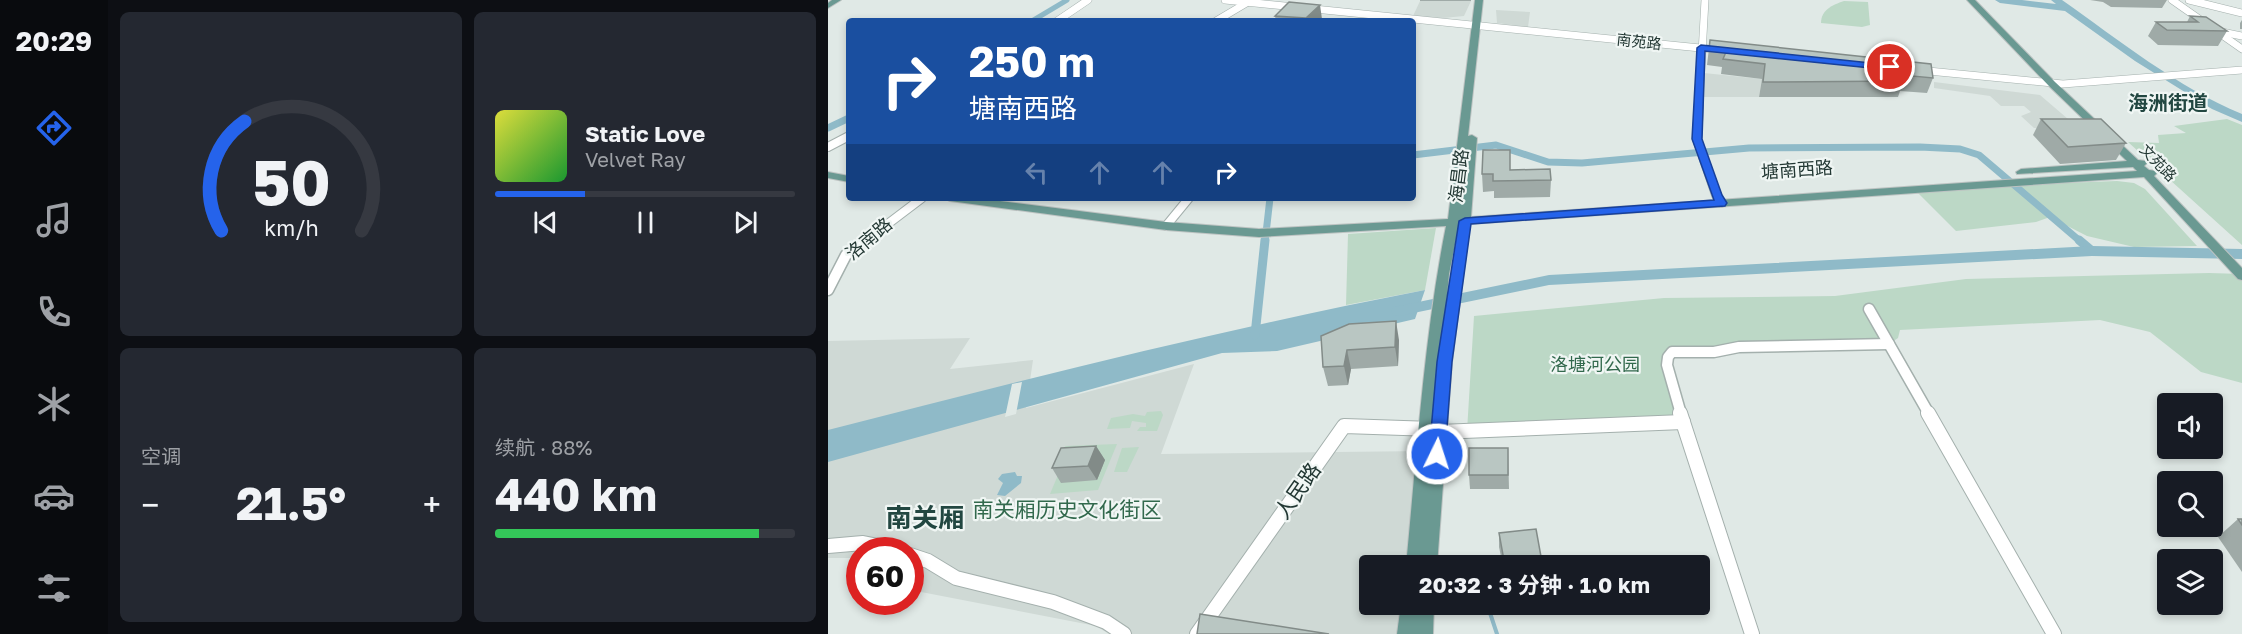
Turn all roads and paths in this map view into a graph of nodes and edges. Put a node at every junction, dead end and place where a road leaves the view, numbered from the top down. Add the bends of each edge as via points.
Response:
1 (837, 0) edge
2 (1088, 0) edge
3 (1225, 0) edge
4 (1479, 0) edge
5 (1486, 0) edge
6 (1705, 0) edge
7 (2190, 1) edge
8 (1248, 2) junction
9 (1976, 2) edge
10 (2175, 2) edge
11 (828, 6) edge
12 (1292, 7) junction
13 (1286, 12) edge
14 (1346, 12) junction
15 (2242, 13) edge
16 (1061, 18) edge
17 (1221, 18) edge
18 (1341, 18) edge
19 (1403, 18) edge
20 (1416, 19) edge
21 (1479, 26) junction
22 (2217, 31) junction
23 (2242, 36) edge
24 (1701, 48) junction
25 (2242, 49) edge
26 (1724, 50) edge
27 (1914, 70) edge
28 (2242, 70) edge
29 (2058, 84) junction
30 (846, 138) edge
31 (828, 147) edge
32 (2144, 169) junction
33 (828, 175) edge
34 (846, 178) edge
35 (828, 182) edge
36 (846, 184) edge
37 (1719, 199) junction
38 (918, 201) edge
39 (976, 201) edge
40 (1019, 201) edge
41 (1187, 201) edge
42 (1459, 218) junction
43 (1170, 223) junction
44 (2209, 236) junction
45 (2242, 264) edge
46 (2242, 276) edge
47 (828, 290) edge
48 (1869, 309) dead end
49 (1442, 340) junction
50 (1889, 344) junction
51 (1683, 422) junction
52 (1435, 430) junction
53 (846, 542) edge
54 (828, 546) edge
55 (1417, 555) edge
56 (1429, 555) edge
57 (924, 560) edge
58 (1410, 615) edge
59 (1424, 615) edge
60 (1124, 634) edge
61 (1197, 634) edge
62 (1407, 634) edge
63 (1423, 634) edge
64 (1752, 634) edge
65 (2054, 634) edge

1 - 11 main road
2 - 16 street
3 - 8 street, 南苑路
4 - 21 main road, 海昌路
5 - 21 main road, 海昌路
6 - 24 street
7 - 10 street
7 - 15 street
8 - 12 street, 南苑路
8 - 17 street
9 - 29 main road, 文苑路
10 - 22 street
12 - 13 street
12 - 14 street, 南苑路
14 - 18 street
14 - 19 street, 南苑路
20 - 21 street, 南苑路
21 - 24 street, 南苑路
21 - 42 main road, 海昌路
22 - 23 street
22 - 25 street
24 - 26 street, 南苑路
24 - 37 street via 1697,139
27 - 29 street
28 - 29 street
29 - 32 main road, 文苑路
30 - 31 street
32 - 37 main road, 塘南西路 via 2024,181
32 - 37 main road, 塘南西路 via 2014,172
32 - 44 main road, 文苑路
33 - 34 main road
35 - 36 main road
37 - 42 main road, 塘南西路
38 - 47 street, 洛南路 via 846,255
39 - 43 main road
40 - 43 main road
41 - 43 street
42 - 43 main road, 塘南西路 via 1281,229
42 - 49 main road, 海昌路 via 1457,277
42 - 49 main road, 海昌路 via 1443,274
44 - 45 main road, 文苑路
44 - 46 main road, 文苑路
48 - 50 street
49 - 52 main road, 海昌路
50 - 51 street via 1672,352 1667,365
50 - 65 street
51 - 52 street
51 - 64 street
52 - 55 main road, 海昌路
52 - 56 main road, 海昌路
52 - 61 street, 人民路 via 1344,426
53 - 54 street
57 - 60 street via 956,578 1053,602 1106,622
58 - 62 main road
59 - 63 main road

